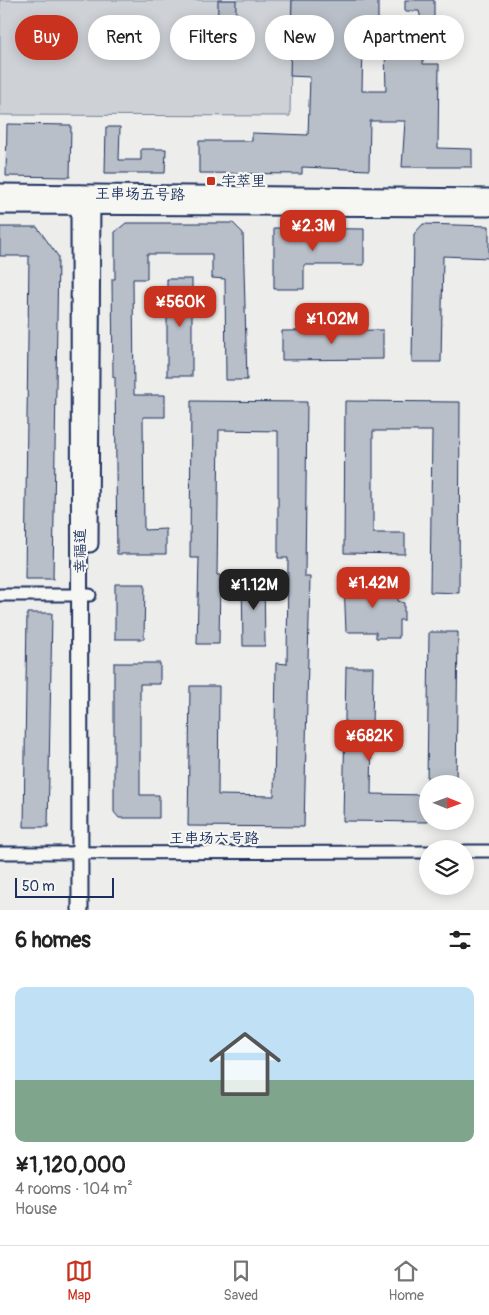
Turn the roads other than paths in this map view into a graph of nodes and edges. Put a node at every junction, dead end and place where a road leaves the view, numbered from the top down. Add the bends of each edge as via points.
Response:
1 (0, 192) edge
2 (489, 197) edge
3 (85, 200) junction
4 (0, 206) edge
5 (489, 208) edge
6 (0, 595) edge
7 (85, 595) junction
8 (489, 851) edge
9 (419, 852) edge
10 (474, 852) edge
11 (0, 853) edge
12 (85, 853) junction
13 (80, 910) edge
14 (90, 910) edge

1 - 3 street, 王串场五号路
2 - 3 street, 王串场五号路
3 - 4 street, 王串场五号路
3 - 5 street, 王串场五号路
3 - 7 street, 幸福道
6 - 7 street
7 - 12 street, 幸福道
8 - 10 street
9 - 12 street, 王串场六号路
11 - 12 street, 王串场六号路
12 - 13 street, 幸福道
12 - 14 street, 幸福道

